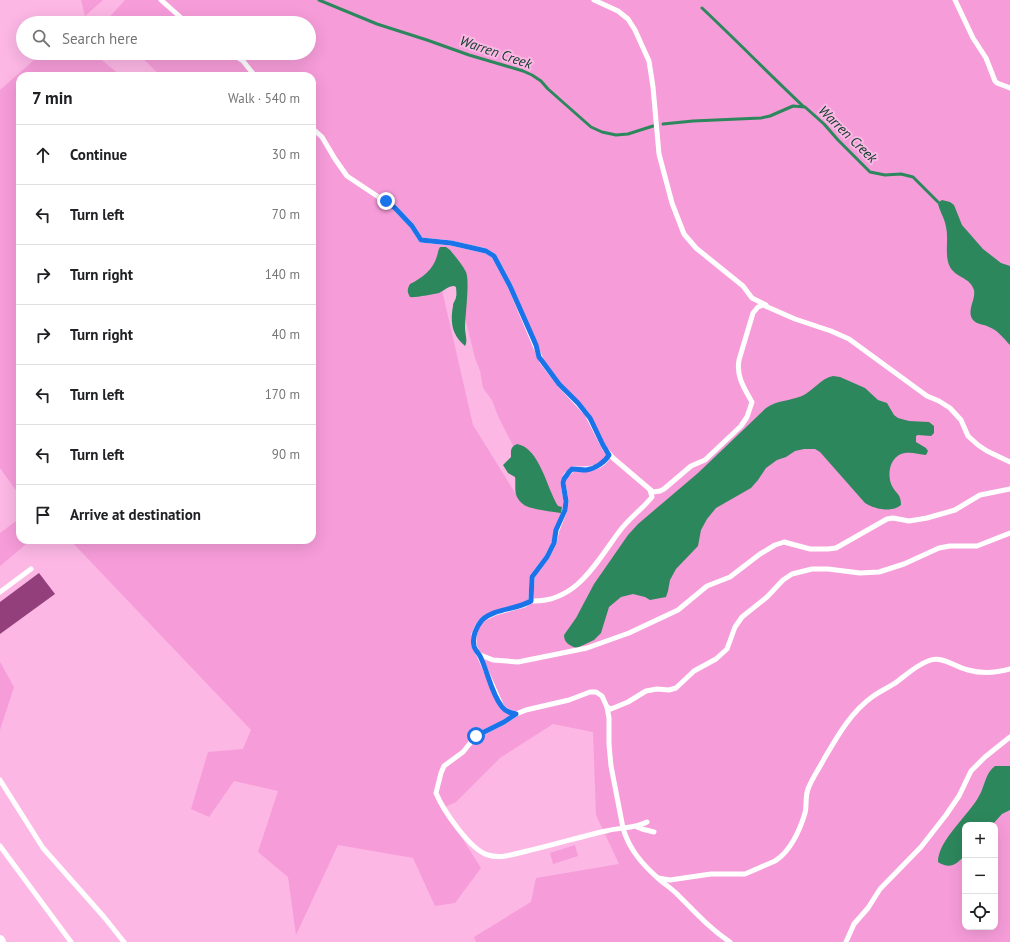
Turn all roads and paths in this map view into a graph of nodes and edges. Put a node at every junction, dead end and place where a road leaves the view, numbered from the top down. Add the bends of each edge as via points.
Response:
1 (161, 0) edge
2 (594, 0) edge
3 (955, 0) edge
4 (179, 16) edge
5 (242, 60) edge
6 (252, 72) edge
7 (1010, 88) edge
8 (316, 132) edge
9 (752, 298) junction
10 (772, 308) junction
11 (754, 311) junction
12 (609, 455) junction
13 (1010, 462) edge
14 (1010, 489) edge
15 (650, 490) junction
16 (659, 492) junction
17 (652, 497) junction
18 (1010, 533) edge
19 (31, 570) dead end
20 (0, 592) edge
21 (531, 601) junction
22 (479, 655) junction
23 (1010, 669) edge
24 (607, 708) junction
25 (516, 714) junction
26 (1010, 737) edge
27 (0, 780) edge
28 (647, 822) dead end
29 (637, 826) junction
30 (623, 828) junction
31 (613, 830) junction
32 (654, 832) dead end
33 (625, 837) junction
34 (0, 846) edge
35 (657, 877) junction
36 (71, 942) edge
37 (124, 942) edge
38 (730, 942) edge
39 (846, 942) edge

1 - 4 lane
2 - 9 lane via 618,11 628,19 649,62 659,154 672,203 684,234 696,248 743,286
3 - 7 lane via 973,38 986,58 995,81
5 - 6 lane
8 - 12 lane via 347,176 395,208 421,240 451,243 486,251 494,256 510,286 539,357 590,418
9 - 10 lane
9 - 11 lane
10 - 11 lane via 764,305
10 - 13 lane via 849,339 927,396 950,408 961,420 973,442
11 - 16 lane via 738,367 739,377 752,402 747,417 706,460 691,466
12 - 15 lane
12 - 21 lane via 595,467 587,470 572,469 566,475 563,483 565,510 550,553 532,577
14 - 22 lane via 980,495 955,510 928,518 909,521 887,519 838,547 820,550 786,543 775,545 730,577 707,586 678,610 587,648 518,662 493,660
15 - 16 lane
15 - 17 lane
16 - 17 lane
17 - 21 lane via 622,528 596,564 575,586 558,598
18 - 24 lane via 977,546 939,548 879,572 812,569 792,574 742,617 724,653 694,670 679,686 669,690 646,691 618,707
19 - 20 lane
21 - 22 lane via 496,613 482,621 476,628 473,639
22 - 25 lane via 502,707
23 - 35 lane via 984,673 967,670 940,659 924,663 872,697 848,721 810,783 801,824 790,846 780,858 745,874 711,874 670,880
24 - 25 lane via 602,696 590,692
24 - 30 lane via 611,766
25 - 31 lane via 474,738 463,752 444,766 436,793 457,828 484,854 497,857
26 - 39 lane via 971,771 946,815 920,848 880,889 854,924
27 - 37 lane via 43,848
28 - 29 lane
29 - 30 lane
29 - 32 lane
30 - 31 lane
30 - 33 lane
31 - 33 lane
33 - 35 lane via 640,861
34 - 36 lane
35 - 38 lane

